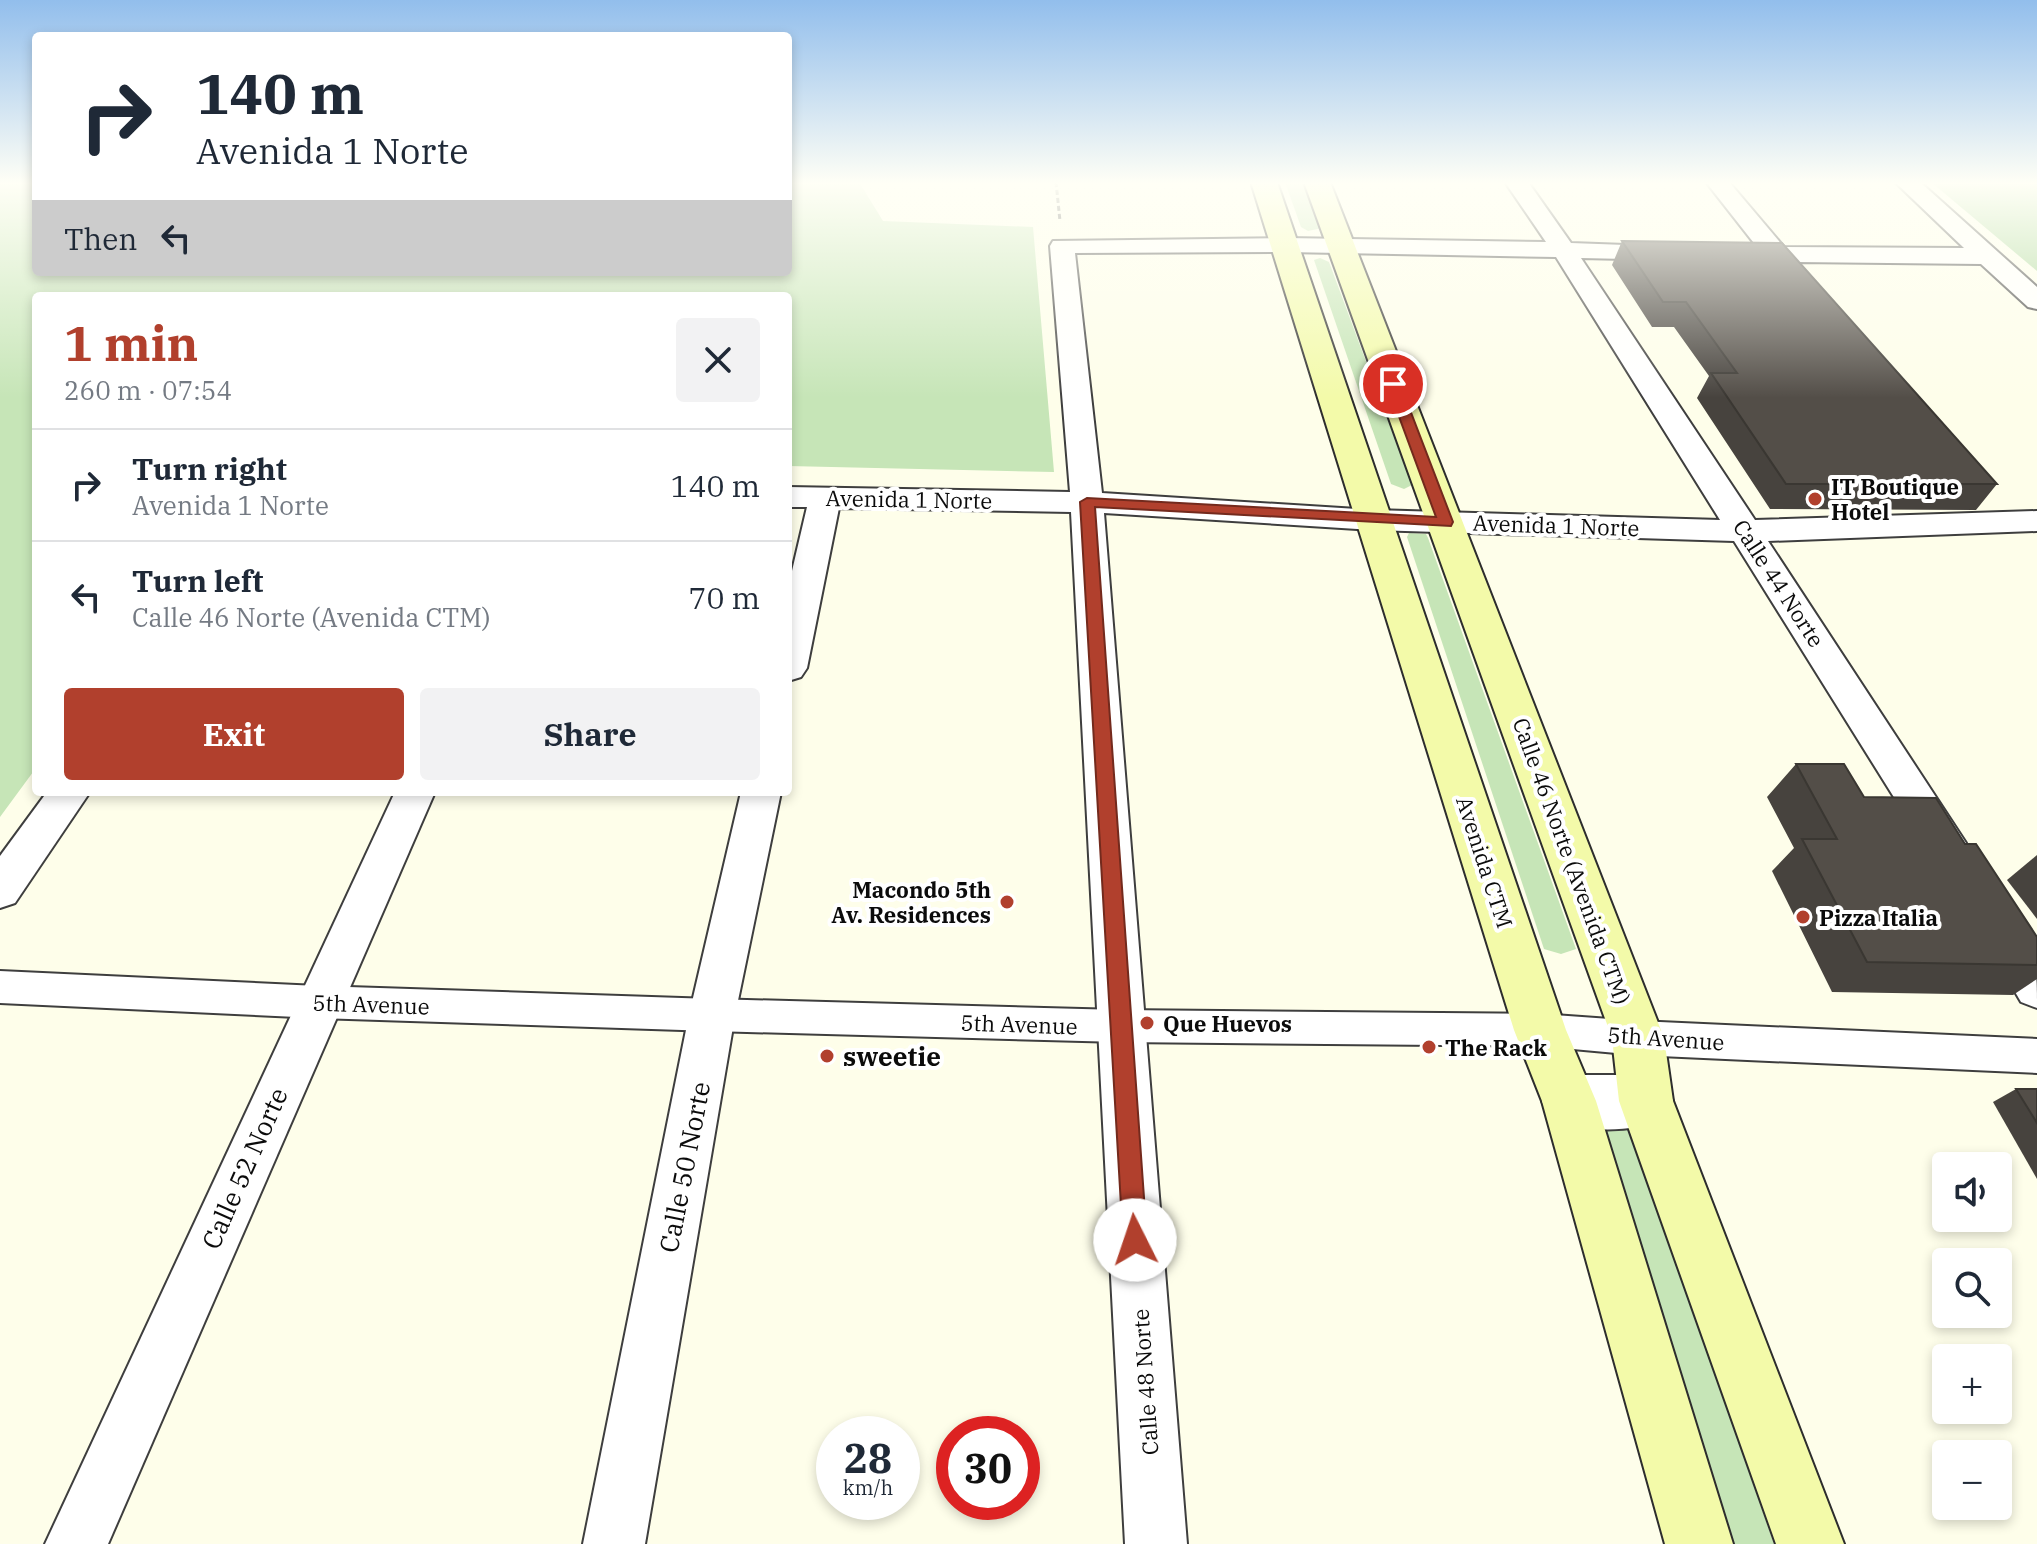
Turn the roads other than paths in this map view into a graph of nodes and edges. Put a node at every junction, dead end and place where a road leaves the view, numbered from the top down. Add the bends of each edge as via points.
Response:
1 (1063, 254) edge
2 (1289, 254) edge
3 (1344, 254) edge
4 (1566, 254) edge
5 (1744, 254) edge
6 (1777, 255) junction
7 (1984, 256) joint
8 (1808, 290) edge
9 (2037, 301) edge
10 (792, 497) edge
11 (825, 497) junction
12 (1087, 502) junction
13 (1373, 520) junction
14 (2022, 520) edge
15 (1446, 522) junction
16 (1745, 531) junction
17 (792, 650) edge
18 (67, 796) edge
19 (413, 796) edge
20 (760, 796) edge
21 (0, 890) edge
22 (0, 987) edge
23 (2037, 987) edge
24 (318, 1002) junction
25 (712, 1015) junction
26 (1120, 1026) junction
27 (1540, 1030) junction
28 (1638, 1038) junction
29 (2037, 1056) edge
30 (1569, 1101) junction
31 (1646, 1101) junction
32 (76, 1544) edge
33 (614, 1544) edge
34 (1156, 1544) edge
35 (1699, 1544) edge
36 (1810, 1544) edge

1 - 12 street, Calle 48 Norte
2 - 13 main road, Avenida CTM
3 - 15 main road, Calle 46 Norte (Avenida CTM)
4 - 16 street, Calle 44 Norte
5 - 6 street
6 - 7 street
6 - 8 street
7 - 9 street
10 - 11 street, Avenida 1 Norte
11 - 12 street, Avenida 1 Norte
11 - 17 street
12 - 13 street, Avenida 1 Norte
12 - 26 street, Calle 48 Norte
13 - 15 street, Avenida 1 Norte
13 - 27 main road, Avenida CTM
14 - 16 street, Avenida 1 Norte
15 - 16 street, Avenida 1 Norte
15 - 28 main road, Calle 46 Norte (Avenida CTM)
16 - 23 street, Calle 44 Norte
18 - 21 street
19 - 24 street, Calle 52 Norte
20 - 25 street, Calle 50 Norte
22 - 24 street, 5th Avenue
24 - 25 street, 5th Avenue
24 - 32 street, Calle 52 Norte
25 - 26 street, 5th Avenue
25 - 33 street, Calle 50 Norte
26 - 27 street, 5th Avenue
26 - 34 street, Calle 48 Norte
27 - 28 street, 5th Avenue
27 - 30 main road, Avenida CTM
28 - 29 street, 5th Avenue
28 - 31 main road, Calle 46 Norte (Avenida CTM)
30 - 31 street
30 - 35 main road, Avenida CTM
31 - 36 main road, Calle 46 Norte (Avenida CTM)

